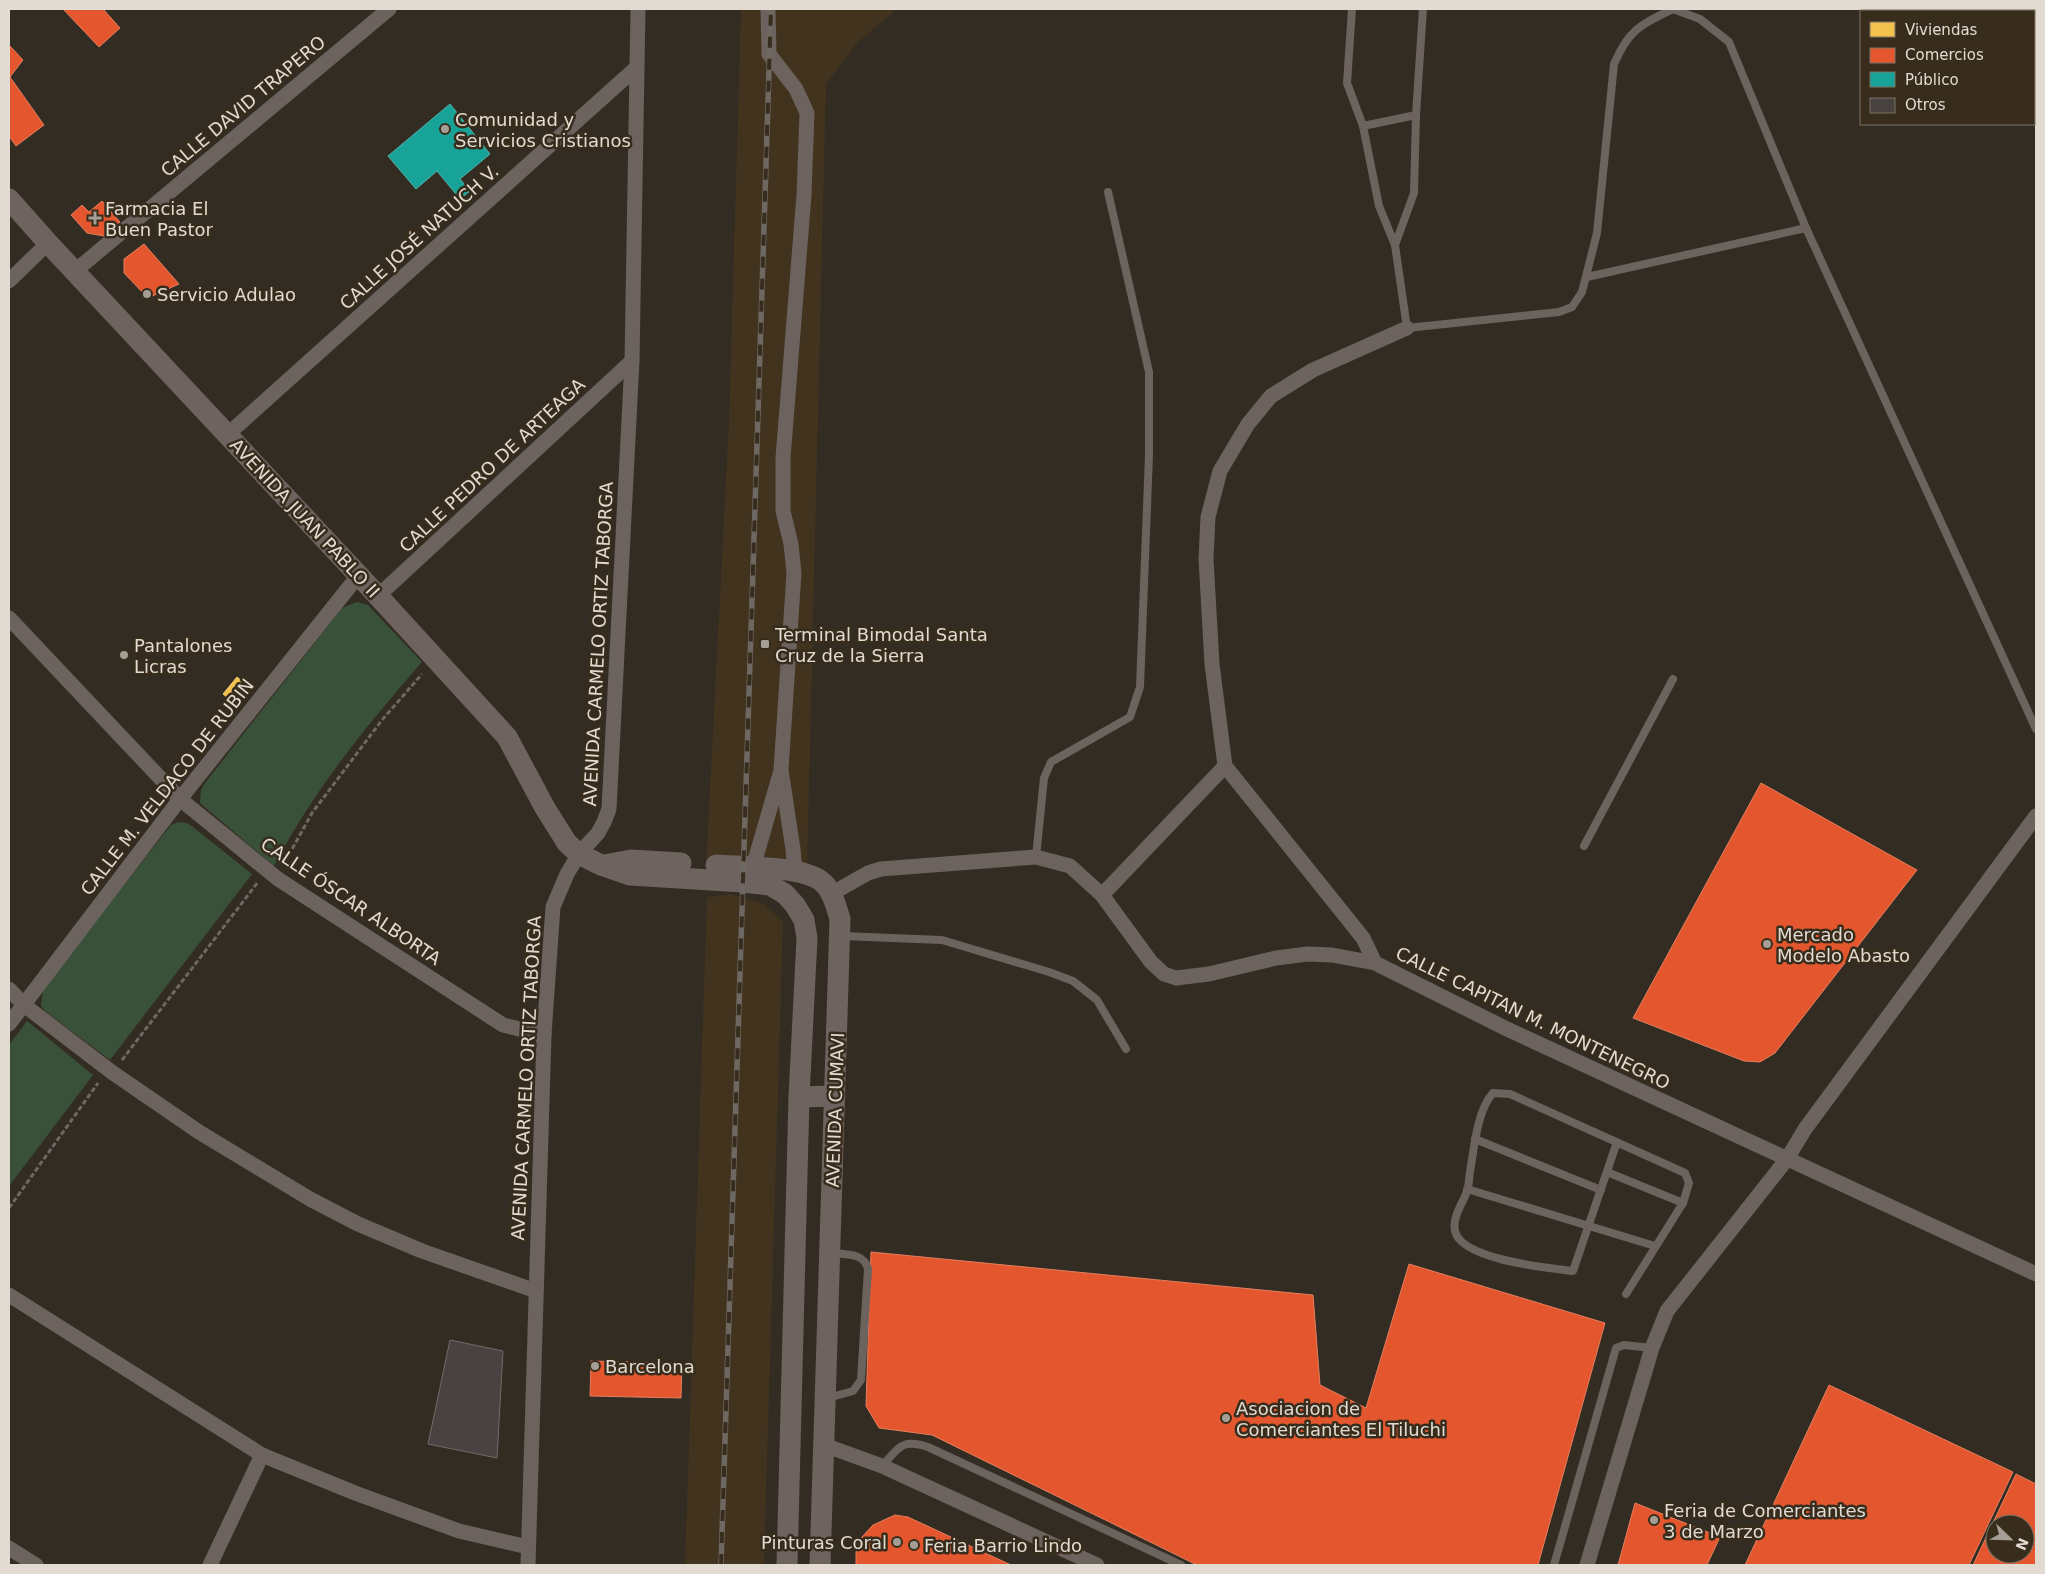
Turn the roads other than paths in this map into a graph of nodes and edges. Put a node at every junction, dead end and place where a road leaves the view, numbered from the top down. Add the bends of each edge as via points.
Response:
1 (389, 9) edge
2 (638, 9) edge
3 (768, 9) edge
4 (1352, 9) edge
5 (1423, 9) edge
6 (636, 68) junction
7 (1416, 115) junction
8 (1363, 126) junction
9 (1108, 192) dead end
10 (9, 198) edge
11 (1806, 228) junction
12 (48, 243) junction
13 (1395, 245) junction
14 (75, 271) junction
15 (1587, 277) junction
16 (9, 281) edge
17 (1407, 328) junction
18 (632, 360) junction
19 (227, 435) junction
20 (358, 576) junction
21 (378, 596) junction
22 (9, 618) edge
23 (1673, 679) dead end
24 (2036, 729) edge
25 (1225, 766) junction
26 (781, 770) junction
27 (180, 799) junction
28 (2036, 816) edge
29 (1584, 846) dead end
30 (579, 854) junction
31 (1036, 857) junction
32 (601, 865) junction
33 (753, 867) junction
34 (795, 872) junction
35 (831, 894) junction
36 (1102, 895) junction
37 (840, 936) junction
38 (1375, 963) junction
39 (9, 989) edge
40 (24, 1004) junction
41 (9, 1024) edge
42 (544, 1035) junction
43 (1126, 1049) dead end
44 (800, 1096) junction
45 (835, 1096) junction
46 (1475, 1139) junction
47 (1617, 1142) junction
48 (1787, 1159) junction
49 (1607, 1172) junction
50 (1467, 1189) junction
51 (1601, 1190) junction
52 (1683, 1203) junction
53 (1588, 1226) junction
54 (1654, 1246) junction
55 (830, 1253) junction
56 (2036, 1274) edge
57 (536, 1291) junction
58 (1626, 1294) dead end
59 (9, 1295) edge
60 (1652, 1348) junction
61 (826, 1399) junction
62 (824, 1444) junction
63 (262, 1455) junction
64 (882, 1466) junction
65 (528, 1547) junction
66 (9, 1548) edge
67 (36, 1565) edge
68 (210, 1565) edge
69 (528, 1565) edge
70 (788, 1565) edge
71 (820, 1565) edge
72 (1096, 1565) edge
73 (1181, 1565) edge
74 (1554, 1565) edge
75 (1587, 1565) edge

1 - 14 street, CALLE DAVID TRAPERO
2 - 6 street, AVENIDA CARMELO ORTIZ TABORGA
3 - 26 street via 770,54 796,89 807,113 804,195 783,458 783,511 794,573
4 - 8 lane via 1347,83
5 - 7 lane
6 - 18 street, AVENIDA CARMELO ORTIZ TABORGA
6 - 19 street, CALLE JOSÉ NATUCH V.
7 - 8 lane
7 - 13 lane via 1414,193
8 - 13 lane via 1379,206
9 - 31 lane via 1149,372 1150,455 1140,687 1130,717 1051,762 1044,778
10 - 12 street, AVENIDA JUAN PABLO II
11 - 15 lane
11 - 15 lane via 1730,42 1700,19 1673,9 1638,26 1622,45 1614,64 1597,233
11 - 24 lane
12 - 14 street, AVENIDA JUAN PABLO II
12 - 16 street
13 - 17 lane
14 - 19 street, AVENIDA JUAN PABLO II
15 - 17 lane via 1572,306 1559,312
17 - 25 street via 1313,370 1271,396 1248,424 1220,471 1208,517 1206,559 1212,664
18 - 21 street, CALLE PEDRO DE ARTEAGA
18 - 30 street, AVENIDA CARMELO ORTIZ TABORGA via 609,809 598,833
19 - 20 street, AVENIDA JUAN PABLO II
20 - 21 street, AVENIDA JUAN PABLO II
20 - 27 street, CALLE M. VELDACO DE RUBIN
21 - 30 street, AVENIDA JUAN PABLO II via 507,737 545,808 567,843
22 - 27 street, CALLE ÓSCAR ALBORTA
23 - 29 lane
25 - 36 street
25 - 38 street, CALLE CAPITAN M. MONTENEGRO via 1363,938
26 - 33 street
26 - 34 street
27 - 40 street, CALLE M. VELDACO DE RUBIN
27 - 42 street, CALLE ÓSCAR ALBORTA via 273,874 503,1026
28 - 48 street via 1805,1129
30 - 32 street, AVENIDA CUMAVI
30 - 42 street, AVENIDA CARMELO ORTIZ TABORGA via 553,907
31 - 35 street via 881,869
31 - 36 street via 1070,866
32 - 33 street, AVENIDA CUMAVI via 631,860
32 - 44 street, AVENIDA CUMAVI via 630,875 770,886 795,904 804,920 807,938
33 - 34 street, AVENIDA CUMAVI
34 - 35 street, AVENIDA CUMAVI via 821,881
35 - 37 street, AVENIDA CUMAVI via 840,919
36 - 38 street via 1151,962 1164,974 1176,978 1308,954
37 - 43 lane via 942,940 1073,981 1097,1000
37 - 45 street, AVENIDA CUMAVI
38 - 48 street, CALLE CAPITAN M. MONTENEGRO via 1507,1029
39 - 40 street
40 - 41 street, CALLE M. VELDACO DE RUBIN
40 - 57 street via 110,1071 199,1132 310,1199 422,1251
42 - 57 street, AVENIDA CARMELO ORTIZ TABORGA
44 - 45 street
44 - 70 street, AVENIDA CUMAVI
45 - 55 street, AVENIDA CUMAVI
46 - 47 lane via 1487,1100 1493,1093 1500,1092
46 - 50 lane
46 - 51 lane
47 - 49 lane
47 - 52 lane via 1685,1173 1689,1183
48 - 56 street, CALLE CAPITAN M. MONTENEGRO
48 - 60 street via 1667,1312
49 - 51 lane
49 - 52 lane
50 - 53 lane
50 - 53 lane via 1456,1216 1455,1230 1460,1240 1472,1249 1514,1263 1573,1271
51 - 53 lane
52 - 54 lane
53 - 54 lane
54 - 58 lane
55 - 61 street, AVENIDA CUMAVI
55 - 61 lane via 860,1257 868,1268 861,1380 853,1390
57 - 65 street, AVENIDA CARMELO ORTIZ TABORGA
59 - 63 street
60 - 74 lane via 1624,1345 1616,1348
60 - 75 street
61 - 62 street, AVENIDA CUMAVI
62 - 64 street
62 - 71 street, AVENIDA CUMAVI
63 - 65 street via 459,1531
63 - 68 street
64 - 72 street
64 - 73 lane via 901,1445 914,1442
65 - 69 street, AVENIDA CARMELO ORTIZ TABORGA
66 - 67 street

